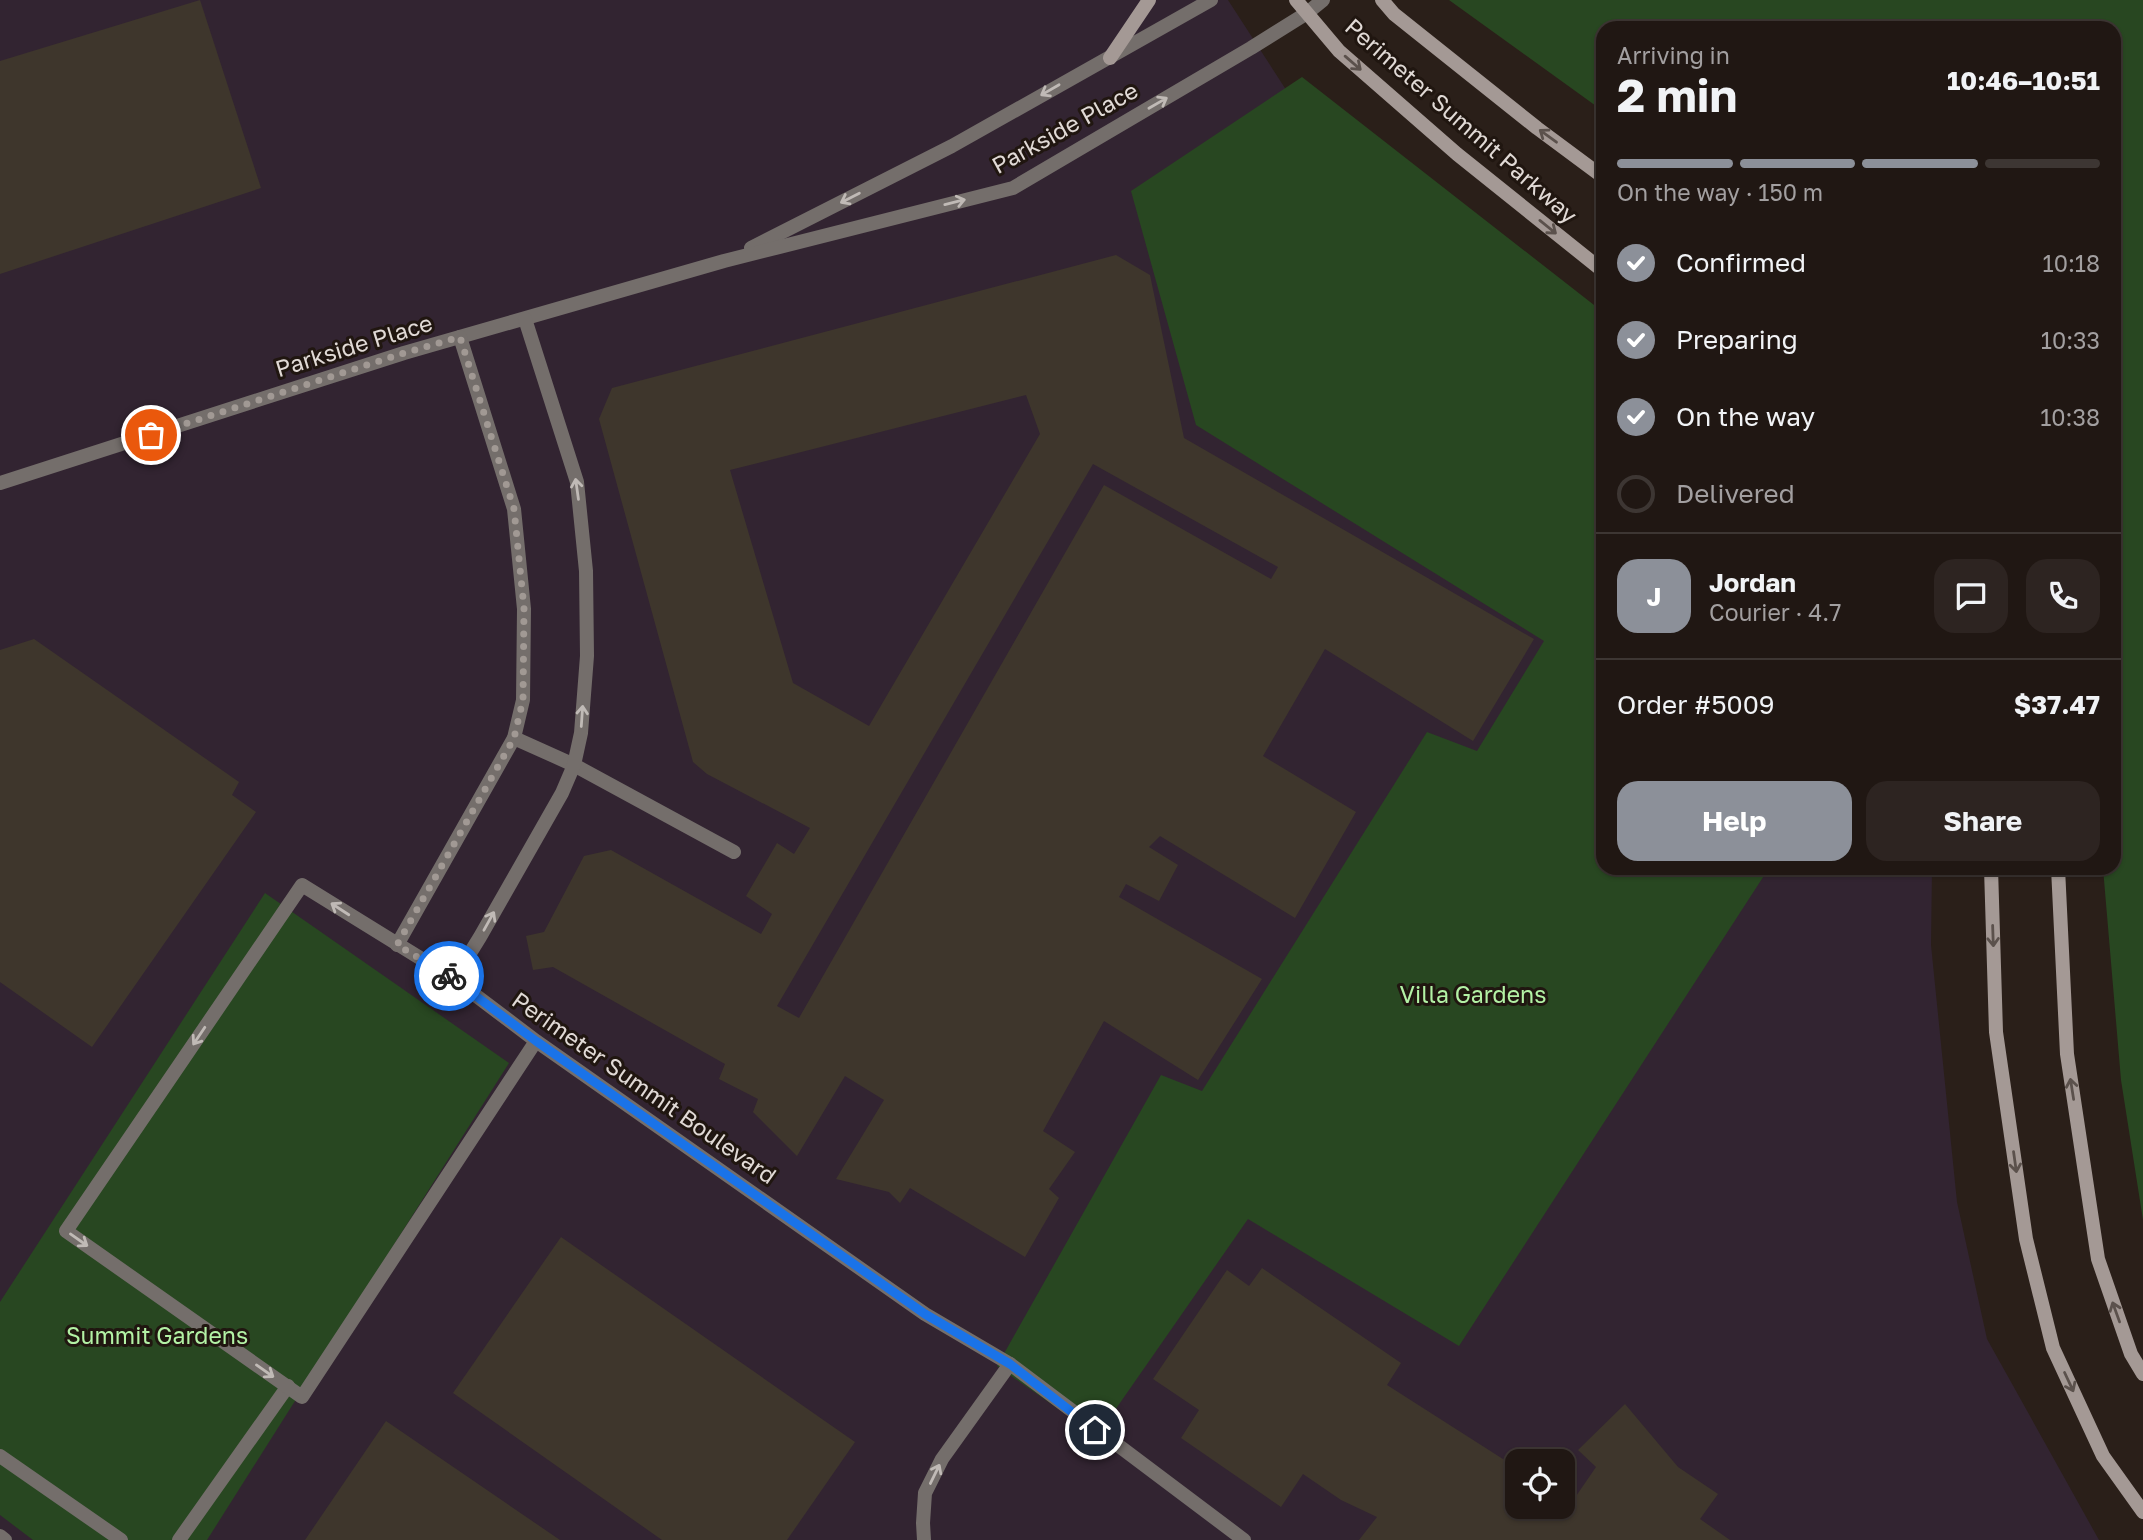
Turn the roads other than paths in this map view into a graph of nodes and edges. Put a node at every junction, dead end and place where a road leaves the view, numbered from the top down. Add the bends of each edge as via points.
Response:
1 (1149, 0) edge
2 (1211, 0) edge
3 (1296, 0) edge
4 (1323, 0) edge
5 (1382, 0) edge
6 (1307, 13) junction
7 (1110, 58) junction
8 (1596, 172) edge
9 (724, 261) junction
10 (1596, 265) edge
11 (525, 319) junction
12 (460, 337) junction
13 (0, 483) edge
14 (514, 738) junction
15 (574, 765) junction
16 (734, 852) dead end
17 (1991, 875) edge
18 (2058, 875) edge
19 (397, 945) junction
20 (454, 979) junction
21 (536, 1041) junction
22 (1010, 1364) junction
23 (2143, 1374) edge
24 (288, 1387) junction
25 (0, 1456) edge
26 (2143, 1512) edge
27 (0, 1536) edge
28 (5, 1540) edge
29 (121, 1540) edge
30 (179, 1540) edge
31 (924, 1540) edge
32 (1244, 1540) edge

1 - 7 main road
2 - 7 street, Parkside Place
3 - 6 main road, Perimeter Summit Parkway
4 - 6 street, Parkside Place
8 -> 5 main road, Perimeter Summit Parkway
9 -> 6 street, Parkside Place via 1013,188
6 -> 10 main road, Perimeter Summit Parkway via 1339,51
7 -> 9 street, Parkside Place via 952,146
9 - 11 street, Parkside Place
11 - 12 street, Parkside Place
15 -> 11 street via 587,656 586,571 577,482
12 - 13 street, Parkside Place
12 - 14 street via 514,509 524,622 523,700
14 - 15 street
14 - 19 street
15 - 16 street
20 -> 15 street
17 -> 26 main road via 1996,1032 2026,1239 2053,1348 2103,1456
23 -> 18 main road via 2131,1354 2098,1259 2067,1055
19 - 20 street, Perimeter Summit Boulevard
19 -> 24 street, Perimeter Summit Boulevard via 302,885 66,1231
20 - 21 street, Perimeter Summit Boulevard
21 - 22 street, Perimeter Summit Boulevard via 925,1314
21 - 24 street via 302,1397
31 -> 22 street via 925,1493 942,1459
22 - 32 street, Perimeter Summit Boulevard
24 - 30 street
25 - 29 street
27 - 28 street

